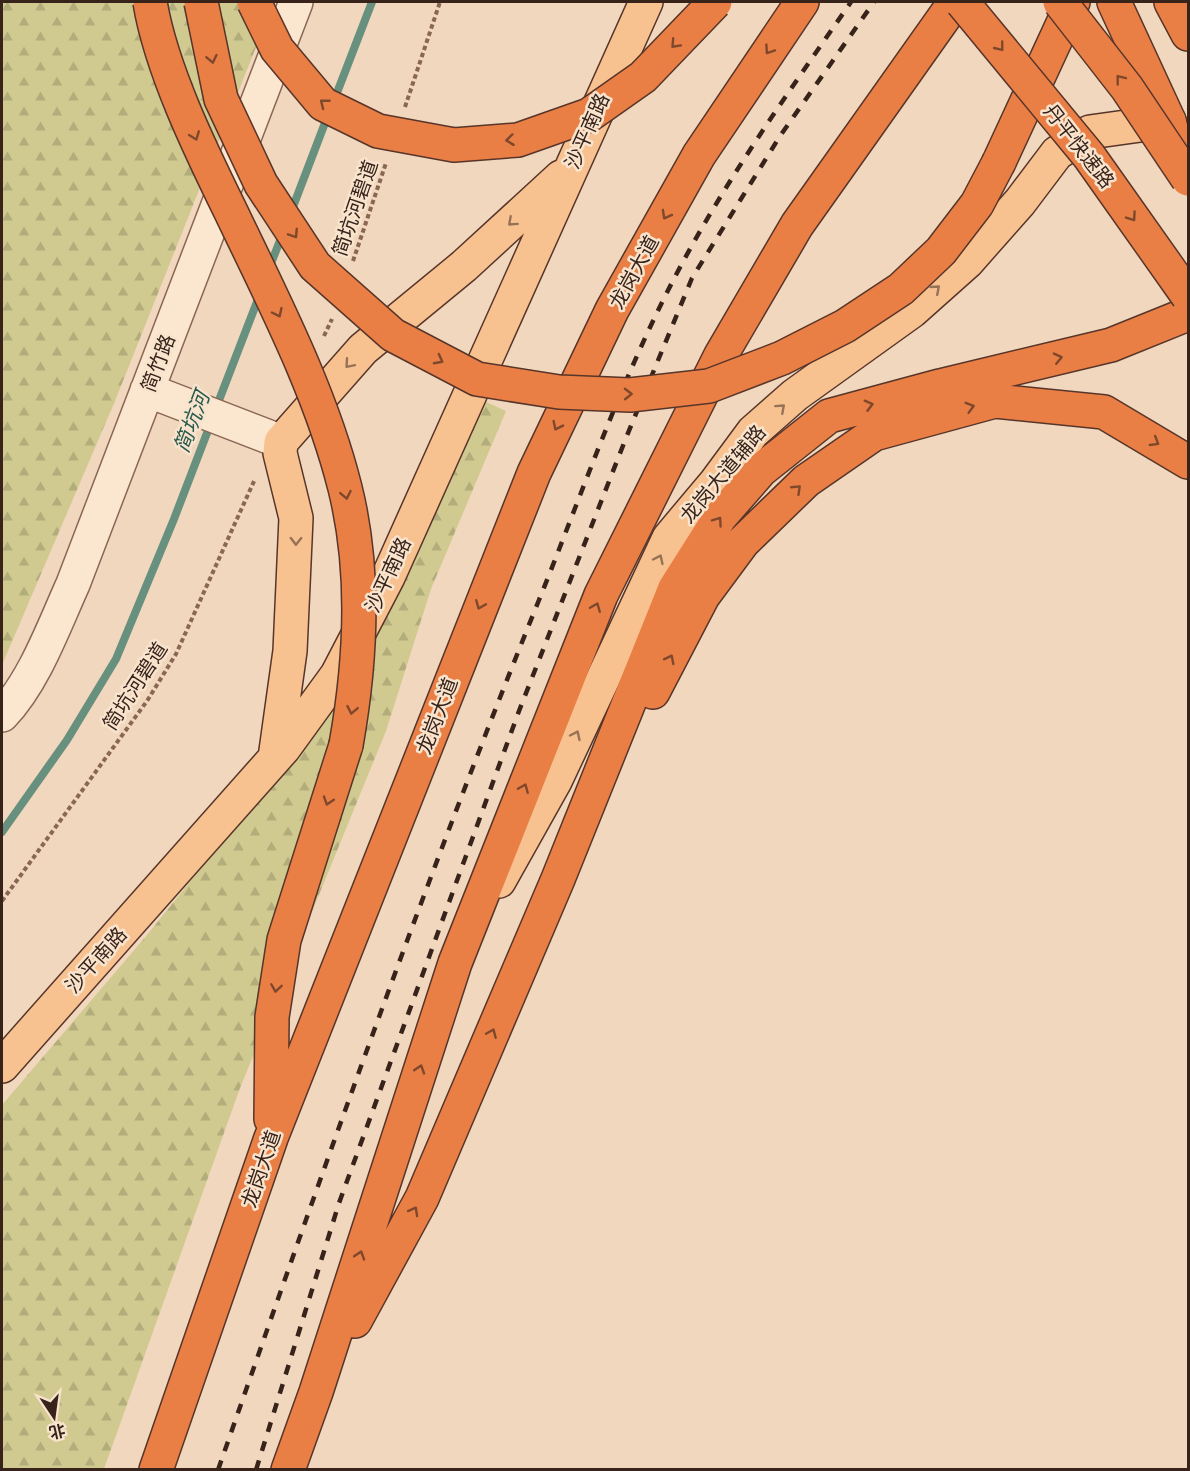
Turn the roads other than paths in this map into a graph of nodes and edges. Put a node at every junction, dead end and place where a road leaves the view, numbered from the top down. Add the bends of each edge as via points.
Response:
1 (150, 2) edge
2 (201, 2) edge
3 (254, 2) edge
4 (297, 2) edge
5 (646, 2) edge
6 (715, 2) edge
7 (802, 2) edge
8 (1060, 2) edge
9 (1073, 2) edge
10 (1114, 2) edge
11 (1171, 2) edge
12 (954, 7) edge
13 (1188, 34) edge
14 (1169, 122) junction
15 (571, 169) junction
16 (1188, 179) edge
17 (1188, 192) edge
18 (1188, 296) edge
19 (1188, 314) edge
20 (159, 395) junction
21 (275, 440) junction
22 (1188, 462) edge
23 (689, 592) junction
24 (2, 715) edge
25 (275, 758) junction
26 (459, 953) junction
27 (2, 1066) edge
28 (271, 1138) junction
29 (316, 1392) junction
30 (156, 1470) edge
31 (288, 1470) edge

1 -> 28 highway, bridge via 198,145 322,411 346,490 355,551 357,687 346,745 284,940 272,1017
2 -> 9 highway, bridge via 221,99 261,184 315,266 393,335 477,380 559,392 630,395 709,386 782,358 845,326 901,289 941,251 976,204
6 -> 3 highway, bridge via 643,77 589,115 518,140 454,145 378,131 322,104 277,50
4 - 20 street, 简竹路
5 - 15 main road, 沙平南路
7 -> 28 highway, 龙岗大道 via 699,155 612,310 534,473
16 -> 8 highway, bridge via 1127,88
10 - 14 highway
11 - 13 highway
12 -> 18 highway, 丹平快速路, bridge via 1089,156
26 -> 12 highway via 601,596 721,355 796,225
14 - 17 highway
26 -> 14 main road, 龙岗大道辅路 via 555,781 669,538 753,432 795,394 912,311 967,262 1057,153 1090,132
15 -> 21 main road via 464,267 363,349
15 - 25 main road, 沙平南路 via 365,624 318,704
23 -> 19 highway via 720,517 760,470 829,416 1111,345
20 - 21 street
20 - 24 street, 简竹路 via 47,642 13,704
21 -> 25 main road via 296,518 290,651
23 -> 22 highway via 806,481 874,434 994,400 1104,412
29 -> 23 highway via 422,1198 558,879
25 - 27 main road, 沙平南路
29 -> 26 highway
28 - 30 highway, 龙岗大道
29 - 31 highway

